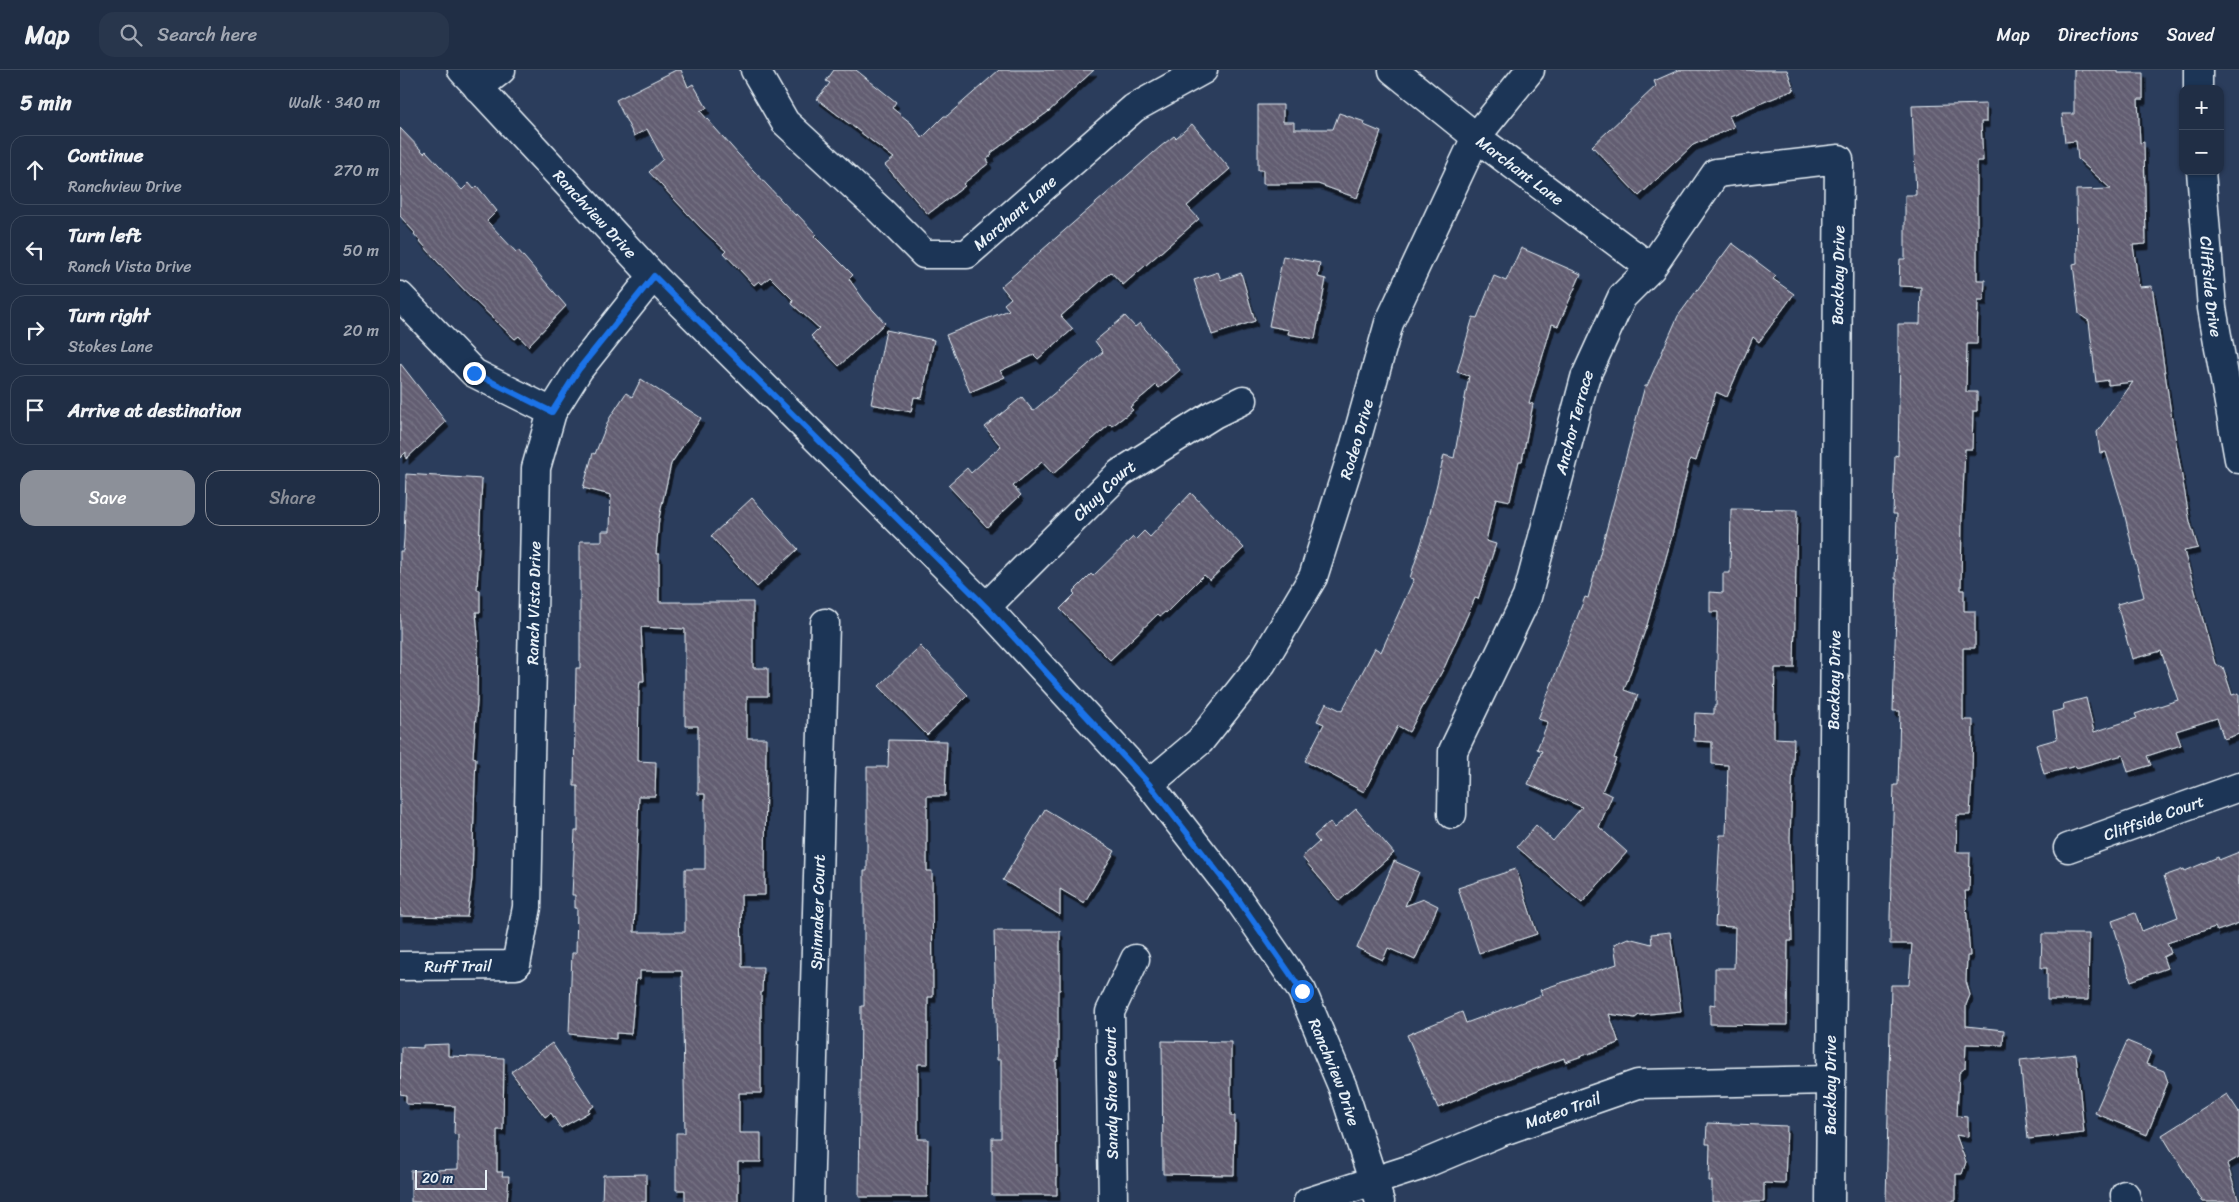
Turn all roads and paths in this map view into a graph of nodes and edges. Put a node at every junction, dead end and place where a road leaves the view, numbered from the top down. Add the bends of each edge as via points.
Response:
1 (501, 70) edge
2 (755, 70) edge
3 (1203, 70) edge
4 (1393, 70) edge
5 (1530, 70) edge
6 (2198, 70) edge
7 (470, 79) edge
8 (2198, 85) edge
9 (1476, 137) junction
10 (1840, 159) joint
11 (2201, 175) edge
12 (1651, 268) junction
13 (654, 276) junction
14 (400, 296) edge
15 (1244, 400) dead end
16 (552, 412) junction
17 (2239, 460) edge
18 (986, 607) junction
19 (825, 623) dead end
20 (1149, 784) junction
21 (2239, 787) edge
22 (1452, 814) dead end
23 (2068, 848) dead end
24 (1134, 959) dead end
25 (516, 965) joint
26 (400, 966) edge
27 (1830, 1080) junction
28 (1376, 1191) edge
29 (809, 1202) edge
30 (1113, 1202) edge
31 (1308, 1202) edge
32 (1830, 1202) edge

1 - 7 street
2 - 3 street, Marchant Lane via 786,122 924,254 967,254 1134,108
4 - 9 street, Marchant Lane
5 - 9 street, Rodeo Drive
6 - 8 street
7 - 13 street, Ranchview Drive
9 - 12 street, Marchant Lane
9 - 20 street, Rodeo Drive via 1390,323 1313,577 1262,663 1225,710 1200,741
10 - 12 street, Anchor Terrace via 1716,173
10 - 27 street, Backbay Drive
11 - 17 street, Cliffside Drive via 2212,308
12 - 22 street, Anchor Terrace via 1622,297 1585,378 1527,597 1453,751
13 - 16 street, Ranch Vista Drive via 579,369
13 - 18 street, Ranchview Drive
14 - 16 street via 474,373
15 - 18 street, Chuy Court via 1214,414 1120,473
16 - 25 street, Ranch Vista Drive via 536,468 527,907
18 - 20 street, Ranchview Drive
19 - 29 street, Spinnaker Court
20 - 28 street, Ranchview Drive via 1236,896 1302,991 1343,1088
21 - 23 street, Cliffside Court
24 - 30 street, Sandy Shore Court via 1110,1012
25 - 26 street, Ruff Trail
27 - 28 street, Mateo Trail via 1638,1084 1500,1132 1417,1167
27 - 32 street, Backbay Drive
28 - 31 street, Mateo Trail

